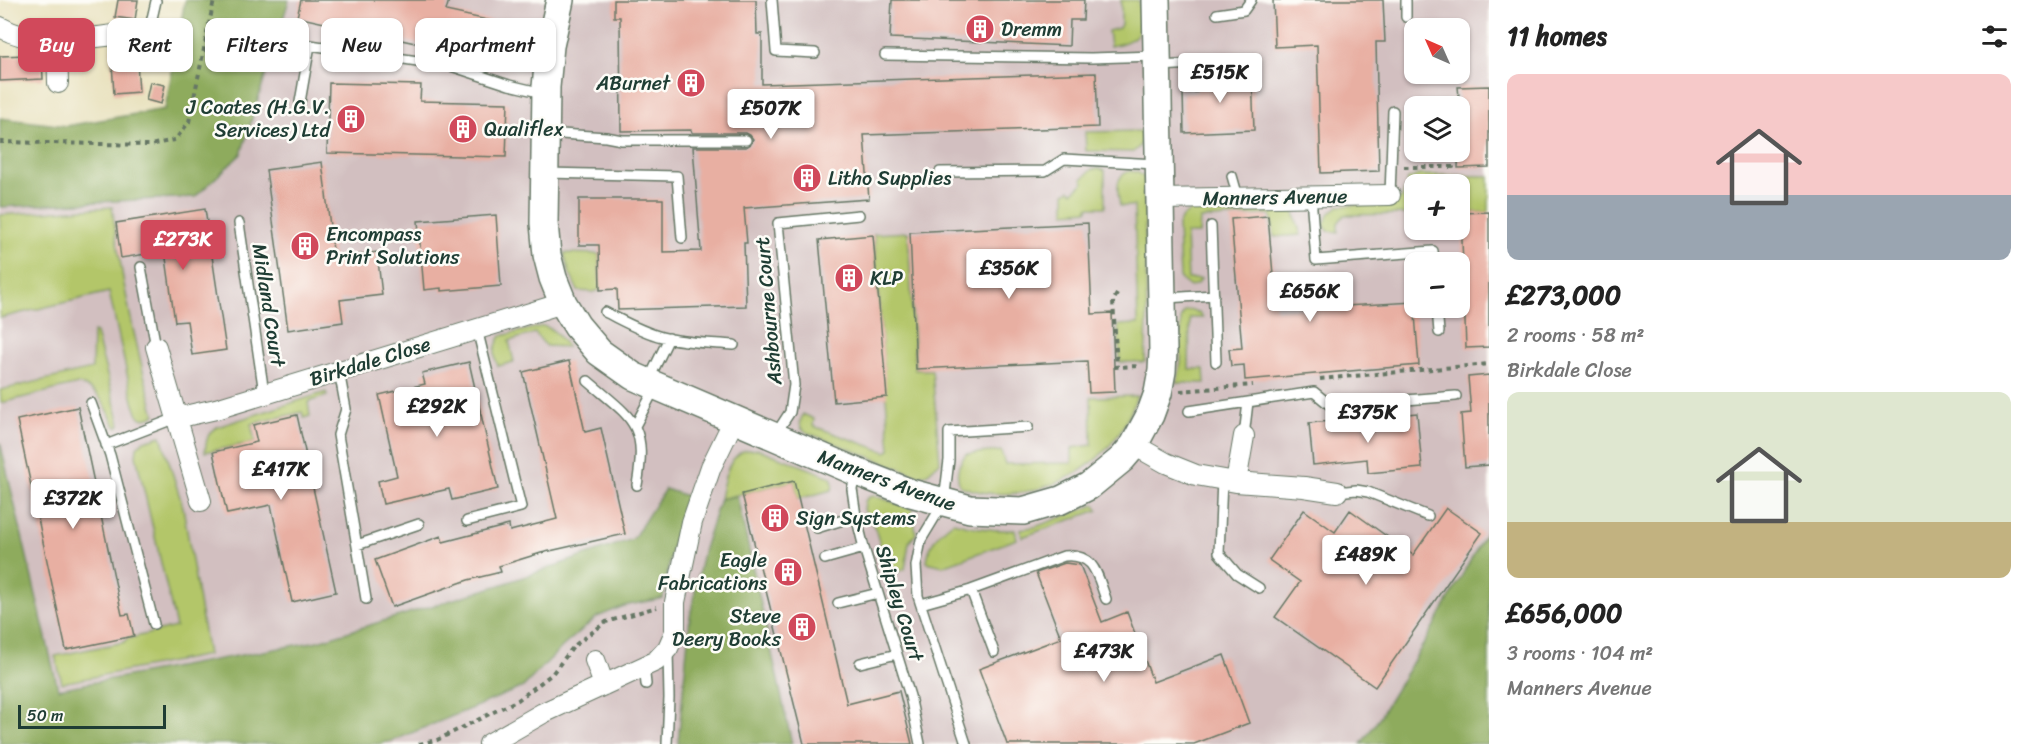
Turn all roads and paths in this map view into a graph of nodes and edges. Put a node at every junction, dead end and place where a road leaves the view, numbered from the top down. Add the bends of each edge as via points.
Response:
1 (156, 0) edge
2 (214, 0) edge
3 (559, 0) edge
4 (772, 0) edge
5 (1156, 0) edge
6 (1251, 0) edge
7 (1406, 0) edge
8 (1216, 14) dead end
9 (1406, 17) dead end
10 (152, 18) edge
11 (0, 27) edge
12 (18, 35) edge
13 (815, 53) dead end
14 (885, 55) dead end
15 (1157, 61) junction
16 (1196, 64) dead end
17 (58, 72) edge
18 (58, 83) dead end
19 (545, 93) junction
20 (300, 102) dead end
21 (1394, 111) dead end
22 (544, 132) junction
23 (746, 140) dead end
24 (0, 142) edge
25 (1453, 162) edge
26 (1159, 164) junction
27 (940, 172) dead end
28 (543, 173) junction
29 (1232, 176) dead end
30 (1390, 195) junction
31 (1311, 196) junction
32 (1238, 197) junction
33 (1160, 199) junction
34 (859, 215) dead end
35 (239, 223) dead end
36 (1211, 226) dead end
37 (682, 238) dead end
38 (1404, 253) edge
39 (141, 267) dead end
40 (1117, 294) dead end
41 (1214, 295) junction
42 (1162, 298) junction
43 (564, 303) junction
44 (605, 312) dead end
45 (1438, 318) edge
46 (477, 329) junction
47 (1439, 332) dead end
48 (669, 338) junction
49 (734, 345) dead end
50 (156, 347) joint
51 (1216, 362) dead end
52 (1117, 367) dead end
53 (339, 371) junction
54 (588, 381) dead end
55 (652, 384) junction
56 (264, 393) junction
57 (1456, 396) dead end
58 (1248, 402) junction
59 (91, 403) dead end
60 (1189, 411) dead end
61 (176, 418) junction
62 (734, 420) junction
63 (635, 426) junction
64 (1028, 427) dead end
65 (1244, 436) joint
66 (774, 437) junction
67 (106, 445) junction
68 (1134, 445) junction
69 (857, 472) junction
70 (1229, 481) junction
71 (637, 485) dead end
72 (1336, 492) joint
73 (201, 501) dead end
74 (944, 502) junction
75 (856, 516) junction
76 (1428, 516) dead end
77 (467, 521) dead end
78 (419, 524) dead end
79 (817, 528) dead end
80 (357, 544) junction
81 (864, 548) junction
82 (825, 559) dead end
83 (1259, 588) dead end
84 (971, 590) junction
85 (878, 593) junction
86 (366, 599) dead end
87 (1106, 599) dead end
88 (675, 602) junction
89 (838, 603) dead end
90 (921, 604) junction
91 (154, 624) dead end
92 (668, 648) junction
93 (994, 652) dead end
94 (897, 654) junction
95 (595, 660) dead end
96 (860, 663) dead end
97 (604, 685) junction
98 (513, 738) edge
99 (419, 744) edge
100 (489, 744) edge
101 (667, 744) edge
102 (920, 744) edge
103 (966, 744) edge

1 - 10 lane
2 - 24 path via 189,122 175,140 150,145
3 - 19 street, Manners Avenue
4 - 13 lane via 776,51
5 - 15 street, Manners Avenue
6 - 8 lane via 1244,10
7 - 9 lane
11 - 12 street
14 - 15 lane
15 - 16 lane
15 - 26 street, Manners Avenue
17 - 18 street
19 - 20 lane via 452,66 310,45
19 - 22 street, Manners Avenue
21 - 30 lane
22 - 23 lane via 621,140
22 - 28 street, Manners Avenue
25 - 30 path via 1453,167 1401,167 1401,178
26 - 27 lane via 1064,159 1045,171
26 - 33 street, Manners Avenue
28 - 37 lane via 677,176
28 - 43 street, Manners Avenue via 547,255
29 - 32 lane
30 - 31 street, Manners Avenue
31 - 32 street, Manners Avenue
31 - 38 lane via 1316,260
32 - 33 street, Manners Avenue
33 - 42 street, Manners Avenue
34 - 66 lane, Ashbourne Court via 778,223 795,385 790,412
35 - 56 lane, Midland Court
36 - 41 lane
39 - 50 lane
40 - 52 path via 1113,301
41 - 42 lane
41 - 51 lane
42 - 68 street, Manners Avenue via 1162,371 1158,393
43 - 46 street, Birkdale Close
43 - 55 street, Manners Avenue via 577,326 599,351 633,376
44 - 48 lane
45 - 47 lane
46 - 53 street, Birkdale Close
46 - 77 lane via 521,507
48 - 49 lane
48 - 55 lane
50 - 61 street
53 - 56 street, Birkdale Close
53 - 80 lane via 346,409 338,435
54 - 63 lane via 628,415
55 - 62 street, Manners Avenue
55 - 63 lane
56 - 61 street, Birkdale Close
57 - 58 lane via 1330,406 1314,393
58 - 60 lane
58 - 65 lane
59 - 67 lane
61 - 67 lane
61 - 73 street
62 - 66 street, Manners Avenue
62 - 88 street via 711,467 692,522
63 - 71 lane via 641,459
64 - 74 lane via 949,432
65 - 70 street
66 - 69 street, Manners Avenue
67 - 91 lane
68 - 70 street via 1180,470
68 - 74 street, Manners Avenue via 1089,486 1043,507 1023,511 970,509
69 - 74 street, Manners Avenue
69 - 75 lane, Shipley Court via 852,489
70 - 72 street
70 - 83 lane via 1219,553 1237,574
72 - 76 lane via 1368,492
74 - 90 lane via 921,540 916,566
75 - 79 lane
75 - 81 lane, Shipley Court
78 - 80 lane
80 - 86 lane
81 - 82 lane
81 - 85 lane, Shipley Court
84 - 87 lane via 1076,554 1094,568
84 - 90 lane
84 - 93 lane
85 - 89 lane
85 - 94 lane, Shipley Court
88 - 92 street via 675,632
88 - 99 path via 606,622 574,646 552,674 518,700 437,740
90 - 103 lane
92 - 97 street via 645,675
92 - 101 lane
94 - 96 lane
94 - 102 lane, Shipley Court
95 - 97 street
97 - 98 street via 543,713
98 - 100 street

